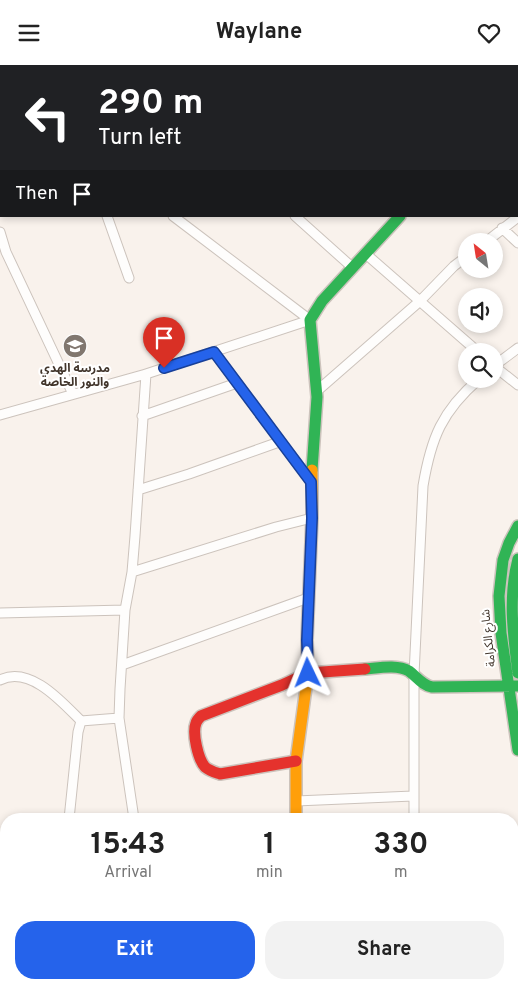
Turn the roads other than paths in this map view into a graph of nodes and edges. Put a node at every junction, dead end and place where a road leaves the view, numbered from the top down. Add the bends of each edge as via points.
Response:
1 (107, 217) edge
2 (173, 217) edge
3 (296, 217) edge
4 (399, 217) edge
5 (518, 217) edge
6 (502, 228) junction
7 (0, 232) edge
8 (496, 233) edge
9 (518, 243) edge
10 (366, 254) junction
11 (458, 263) edge
12 (353, 268) junction
13 (130, 278) dead end
14 (420, 301) junction
15 (310, 320) junction
16 (468, 343) edge
17 (518, 348) edge
18 (214, 352) junction
19 (503, 359) edge
20 (503, 373) edge
21 (146, 374) junction
22 (237, 383) junction
23 (518, 385) edge
24 (470, 388) edge
25 (317, 391) junction
26 (73, 394) junction
27 (0, 415) edge
28 (142, 416) junction
29 (279, 442) junction
30 (311, 482) junction
31 (138, 490) junction
32 (312, 518) junction
33 (518, 526) edge
34 (518, 559) edge
35 (132, 572) junction
36 (308, 598) junction
37 (125, 610) junction
38 (0, 613) edge
39 (514, 616) edge
40 (122, 665) junction
41 (308, 673) junction
42 (518, 673) edge
43 (414, 675) junction
44 (0, 681) edge
45 (513, 686) edge
46 (119, 718) junction
47 (81, 721) junction
48 (518, 749) edge
49 (296, 761) junction
50 (413, 796) junction
51 (296, 801) junction
52 (70, 813) edge
53 (133, 813) edge
54 (296, 813) edge
55 (414, 813) edge

1 - 13 street
2 - 15 street
3 - 12 street
4 - 10 street
5 - 6 street
6 - 8 street
6 - 9 street
7 - 26 street via 6,252
10 - 12 street
10 - 14 street
11 - 14 street
12 - 15 street via 322,301
14 - 16 street
14 - 25 street
15 - 18 street
15 - 25 street
17 - 19 street
18 - 21 street
18 - 22 street
20 - 23 street
21 - 26 street
21 - 28 street
22 - 28 street
22 - 29 street
24 - 43 street via 447,411 427,465 422,495
25 - 30 street
26 - 27 street
28 - 31 street
29 - 30 street
29 - 31 street
30 - 32 street
31 - 35 street
32 - 35 street
32 - 36 street
33 - 45 street, شارع الكرامة via 506,550 499,594 500,623
34 - 39 street, شارع الكرامة
35 - 37 street
36 - 40 street
36 - 41 street
37 - 38 street
37 - 40 street
39 - 42 street, شارع الكرامة
40 - 46 street
41 - 43 street via 394,667 407,669
41 - 49 street
41 - 49 street via 201,716 196,723 197,748 201,761 210,772 220,774
43 - 45 street via 432,687
43 - 50 street
44 - 47 street via 19,677 36,683
45 - 48 street, شارع الكرامة
46 - 47 street
46 - 53 street
47 - 52 street
49 - 51 street
50 - 51 street
50 - 55 street
51 - 54 street

